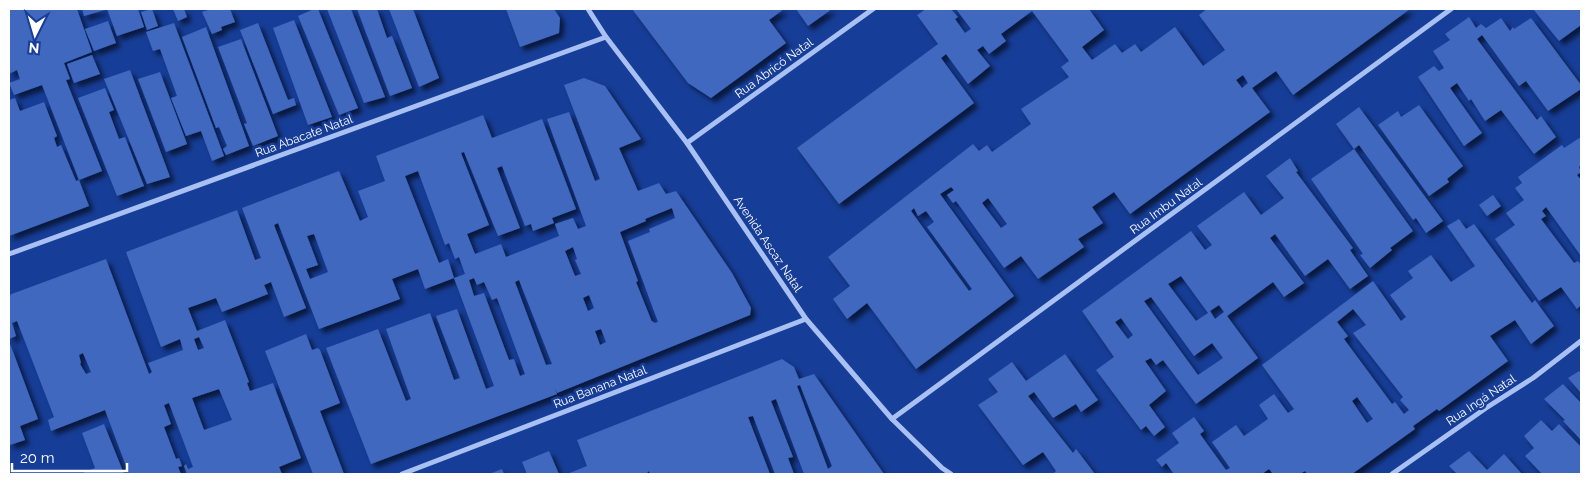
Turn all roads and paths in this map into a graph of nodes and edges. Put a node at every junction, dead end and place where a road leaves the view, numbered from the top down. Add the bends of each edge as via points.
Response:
1 (588, 9) edge
2 (873, 9) edge
3 (1450, 9) edge
4 (606, 38) junction
5 (687, 143) junction
6 (9, 254) edge
7 (806, 319) junction
8 (1581, 341) edge
9 (892, 420) junction
10 (402, 474) edge
11 (951, 474) edge
12 (1392, 474) edge

1 - 4 street, Avenida Ascaz Natal
2 - 5 street, Rua Abricó Natal
3 - 9 street, Rua Imbu Natal
4 - 5 street, Avenida Ascaz Natal
4 - 6 street, Rua Abacate Natal
5 - 7 street, Avenida Ascaz Natal
7 - 9 street, Avenida Ascaz Natal
7 - 10 street, Rua Banana Natal
8 - 12 street, Rua Ingá Natal via 1533,378
9 - 11 street, Avenida Ascaz Natal

